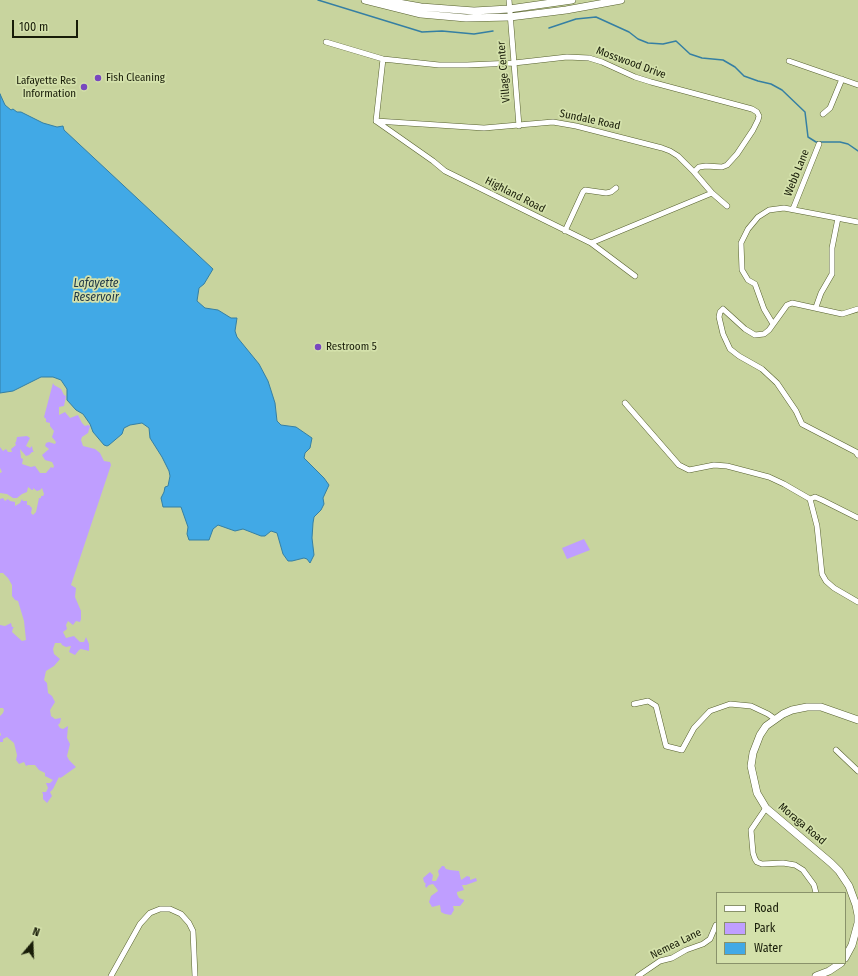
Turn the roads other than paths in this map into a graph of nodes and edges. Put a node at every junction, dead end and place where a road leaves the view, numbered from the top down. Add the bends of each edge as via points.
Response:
1 (365, 0) edge
2 (382, 0) edge
3 (509, 0) edge
4 (572, 0) edge
5 (621, 0) edge
6 (509, 9) junction
7 (510, 17) junction
8 (326, 42) dead end
9 (383, 59) junction
10 (789, 61) dead end
11 (514, 63) junction
12 (842, 79) junction
13 (858, 86) edge
14 (823, 114) dead end
15 (376, 120) junction
16 (519, 126) junction
17 (819, 144) dead end
18 (694, 172) junction
19 (616, 188) dead end
20 (712, 193) junction
21 (727, 206) dead end
22 (793, 209) junction
23 (838, 218) junction
24 (858, 222) edge
25 (565, 231) junction
26 (591, 243) junction
27 (635, 276) dead end
28 (816, 307) junction
29 (858, 309) edge
30 (773, 324) junction
31 (625, 403) dead end
32 (858, 455) edge
33 (810, 498) junction
34 (858, 518) edge
35 (858, 602) edge
36 (634, 704) dead end
37 (775, 719) junction
38 (858, 720) edge
39 (836, 750) dead end
40 (858, 771) edge
41 (766, 808) junction
42 (816, 892) edge
43 (716, 925) dead end
44 (846, 956) edge
45 (840, 964) edge
46 (111, 976) edge
47 (196, 976) edge
48 (638, 976) edge
49 (816, 976) edge

1 - 7 main road via 421,14 466,18
2 - 6 main road via 465,11
3 - 6 street, Village Center
4 - 6 main road
5 - 7 main road
6 - 7 street, Village Center
7 - 11 street, Village Center
8 - 9 street, Mosswood Drive
9 - 11 street, Mosswood Drive via 439,65
9 - 15 street
10 - 12 street
11 - 16 street, Village Center
11 - 18 street, Mosswood Drive via 567,57 589,58 635,77 757,112 759,116 753,130 727,165 699,167
12 - 13 street
12 - 14 street via 830,108
15 - 16 street, Sundale Road via 484,128
15 - 25 street, Highland Road via 445,171
16 - 18 street, Sundale Road via 562,123 662,148 678,156
17 - 22 street, Webb Lane
18 - 20 street, Sundale Road
19 - 25 street via 606,193 585,190
20 - 21 street, Sundale Road
20 - 26 street
22 - 23 street
22 - 30 street via 774,208 765,211 748,229 741,243 742,270 748,280 755,284 764,309
23 - 24 street
23 - 28 street via 832,248 832,274
25 - 26 street, Highland Road
26 - 27 street, Highland Road
28 - 29 street via 842,314
28 - 30 street via 792,303 787,305
30 - 32 street via 764,334 755,335 723,309 719,317 730,349 762,369 777,383 802,424
31 - 33 street via 680,465 689,470 714,465 727,466 768,477
33 - 34 street via 815,497
33 - 35 street via 817,526 822,574 834,588
36 - 37 street via 648,701 656,706 666,746 682,750 694,728 710,711 730,704 751,706
37 - 38 main road, Moraga Road via 792,710 821,707
37 - 41 main road, Moraga Road via 760,735 751,766 757,793
39 - 40 street
41 - 42 street via 751,830 755,859 762,864 795,865 803,870
41 - 44 main road, Moraga Road via 831,863 849,886 857,910 858,923
43 - 48 street, Nemea Lane via 710,939 703,944 660,961
45 - 49 main road via 829,972
46 - 47 street via 140,924 150,913 170,909 182,914 193,931

